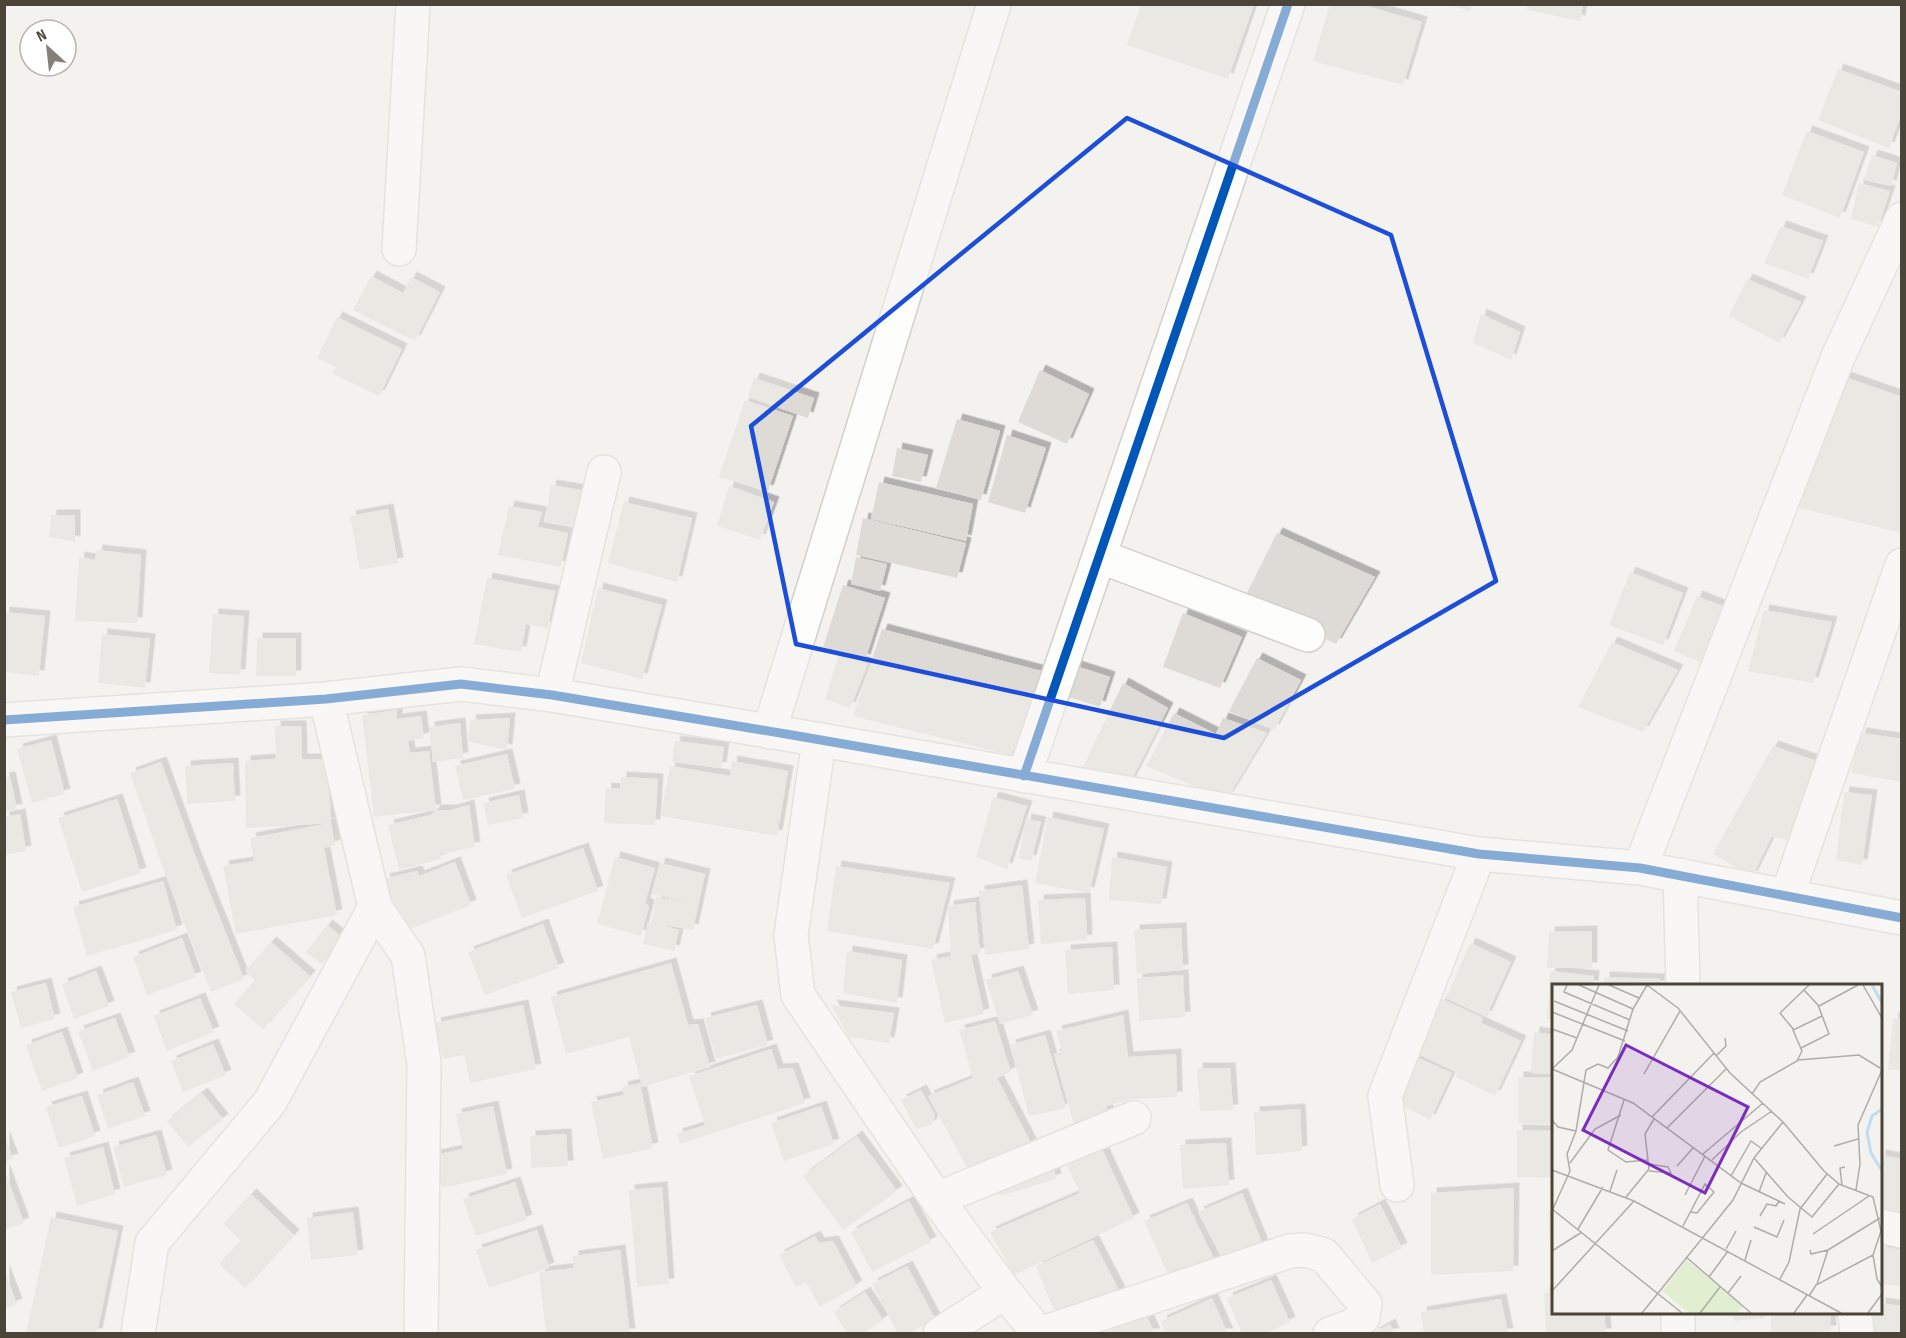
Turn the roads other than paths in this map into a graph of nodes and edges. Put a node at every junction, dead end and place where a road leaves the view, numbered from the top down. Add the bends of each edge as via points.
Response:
1 (413, 4) edge
2 (994, 4) edge
3 (1288, 4) edge
4 (1902, 219) edge
5 (399, 249) dead end
6 (604, 472) dead end
7 (1100, 556) junction
8 (1902, 565) edge
9 (1308, 635) dead end
10 (552, 695) junction
11 (326, 699) junction
12 (4, 720) edge
13 (769, 732) junction
14 (819, 741) junction
15 (1024, 776) junction
16 (1479, 854) junction
17 (1640, 868) junction
18 (1680, 875) junction
19 (1787, 896) junction
20 (375, 907) junction
21 (1902, 918) edge
22 (1683, 984) edge
23 (1134, 1118) dead end
24 (1397, 1185) dead end
25 (937, 1199) junction
26 (1882, 1226) edge
27 (1902, 1231) edge
28 (1005, 1292) junction
29 (1678, 1314) edge
30 (1855, 1314) edge
31 (138, 1334) edge
32 (422, 1334) edge
33 (940, 1334) edge
34 (1040, 1334) edge
35 (1330, 1334) edge
36 (1678, 1334) edge
37 (1857, 1334) edge

1 - 5 street
2 - 13 street
3 - 7 street
4 - 17 street via 1838,357
6 - 10 street
7 - 9 street
7 - 15 street
8 - 19 street
10 - 11 street via 460,684
10 - 13 street
11 - 12 street
11 - 20 street
13 - 14 street
14 - 15 street
14 - 25 street via 791,935 798,995
15 - 16 street
16 - 17 street
16 - 24 street via 1385,1096
17 - 18 street
18 - 19 street
18 - 22 street
19 - 21 street
20 - 31 street via 270,1102 152,1243
20 - 32 street via 408,956 424,1063
23 - 25 street
25 - 28 street
26 - 27 street
28 - 33 street
28 - 34 street
29 - 36 street
30 - 37 street
34 - 35 street via 1290,1251 1305,1250 1324,1255 1365,1304 1363,1317

